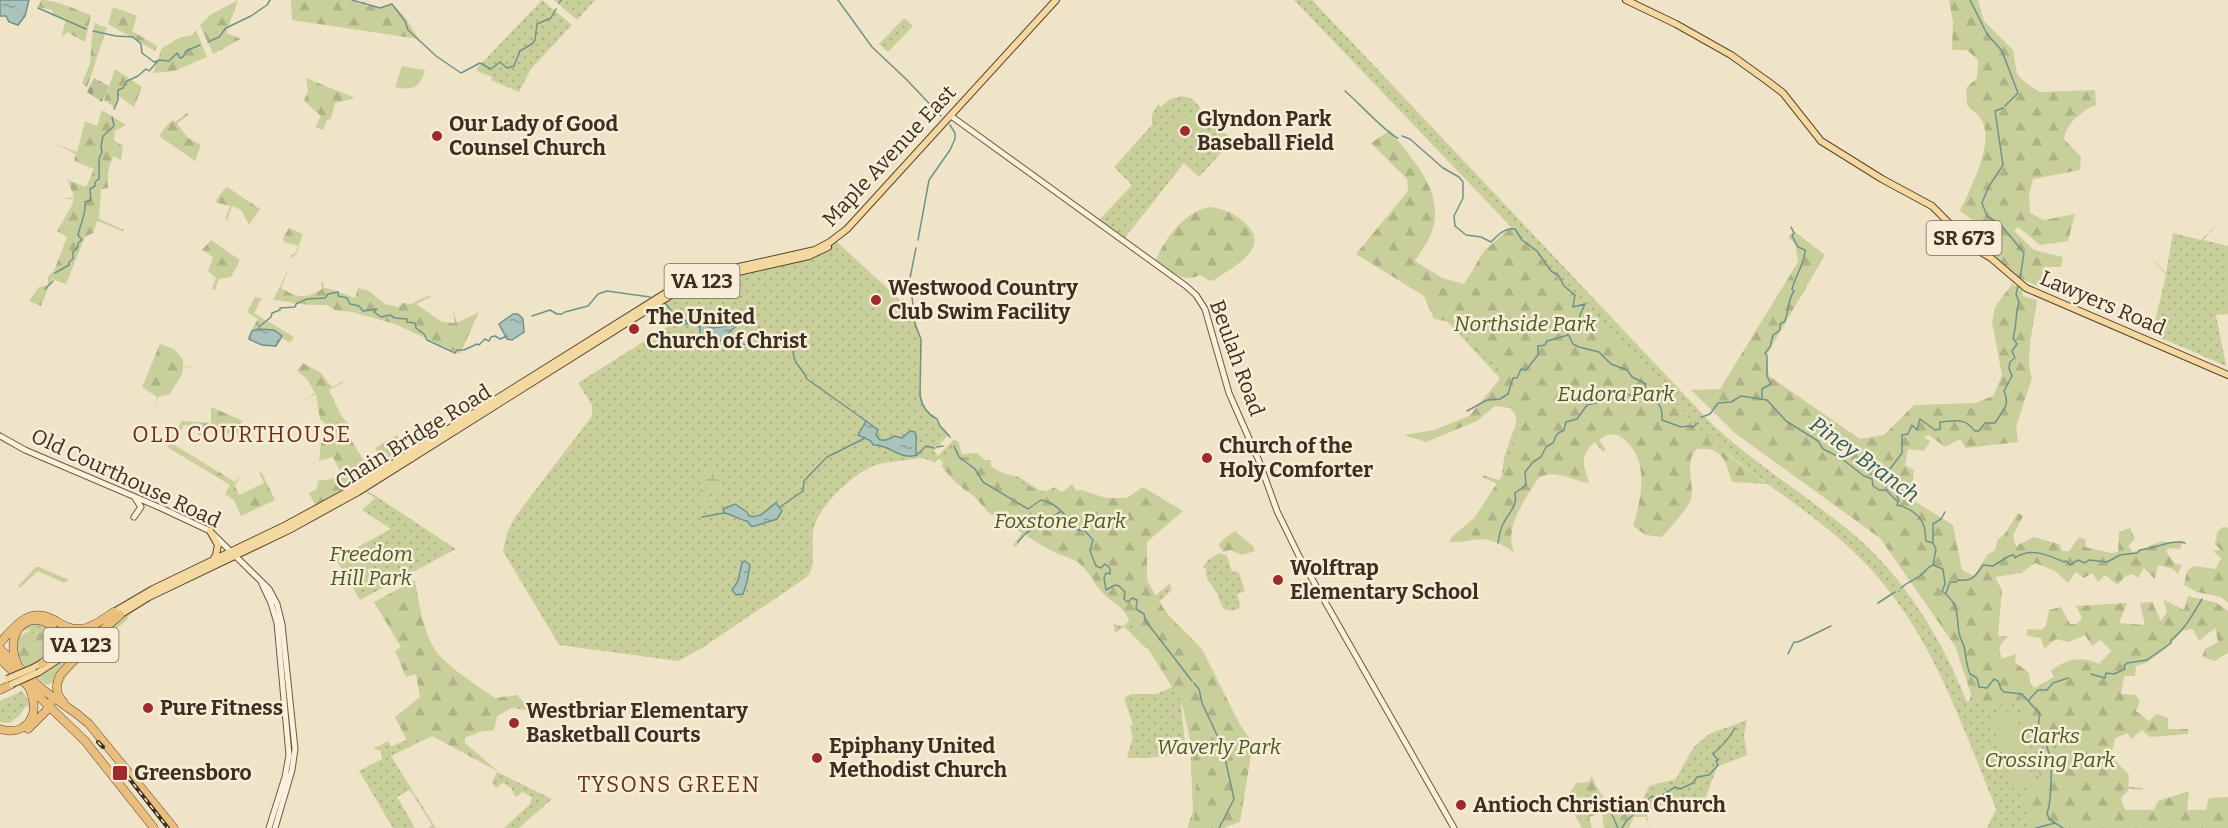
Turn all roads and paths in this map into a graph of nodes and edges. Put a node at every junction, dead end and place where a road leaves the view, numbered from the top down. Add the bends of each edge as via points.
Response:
1 (1056, 0) edge
2 (1626, 0) edge
3 (951, 116) junction
4 (846, 230) junction
5 (675, 286) joint
6 (2228, 375) edge
7 (0, 436) edge
8 (134, 497) junction
9 (134, 517) dead end
10 (210, 531) junction
11 (234, 553) junction
12 (208, 563) junction
13 (117, 613) junction
14 (12, 628) junction
15 (0, 636) edge
16 (0, 643) edge
17 (281, 643) junction
18 (0, 649) edge
19 (1, 659) edge
20 (38, 668) junction
21 (22, 671) junction
22 (0, 682) edge
23 (10, 682) junction
24 (26, 684) junction
25 (0, 689) edge
26 (54, 698) junction
27 (49, 706) junction
28 (69, 708) junction
29 (0, 729) edge
30 (0, 734) edge
31 (154, 828) edge
32 (174, 828) edge
33 (269, 828) edge
34 (275, 828) edge
35 (1454, 828) edge

1 - 3 main road, Maple Avenue East / VA 123
2 - 6 main road, Lawyers Road / SR 673 via 1731,55 1767,80 1783,93 1821,141 1932,206 1974,248 2026,288
3 - 4 main road, Maple Avenue East / VA 123
3 - 35 main road, Beulah Road via 1196,295 1207,314 1226,384 1299,556
4 - 5 main road, Maple Avenue East / VA 123 via 815,250 703,275
4 - 11 main road, Chain Bridge Road / VA 123 via 834,243 809,256 712,278 679,290 358,492 299,525
5 - 11 main road, Chain Bridge Road / VA 123 via 354,488
7 - 8 main road, Old Courthouse Road
8 - 9 main road via 141,507
8 - 10 main road, Old Courthouse Road
10 - 11 main road, Old Courthouse Road
10 - 12 main road via 218,548
11 - 12 main road, Chain Bridge Road / VA 123
11 - 13 main road, Chain Bridge Road / VA 123
11 - 17 main road, Old Courthouse Road via 269,589 277,604
12 - 13 main road, Chain Bridge Road / VA 123
13 - 14 highway via 83,629 69,628 37,615 24,618
13 - 20 main road, Chain Bridge Road / VA 123 via 76,648
13 - 28 highway via 60,675 57,692
14 - 15 highway
14 - 16 highway
17 - 33 main road via 289,755
17 - 34 main road via 295,756
18 - 21 highway
19 - 24 highway
20 - 21 highway via 55,651 58,637 48,623 34,621 19,629 13,640 13,655
20 - 23 main road, Chain Bridge Road / VA 123, bridge
21 - 26 highway
22 - 23 main road, Chain Bridge Road / VA 123
23 - 25 highway
24 - 27 highway
24 - 29 highway via 34,701 32,717 20,729
26 - 27 highway
26 - 28 highway
27 - 30 highway via 23,732
27 - 31 highway via 85,741
28 - 32 highway via 96,732

